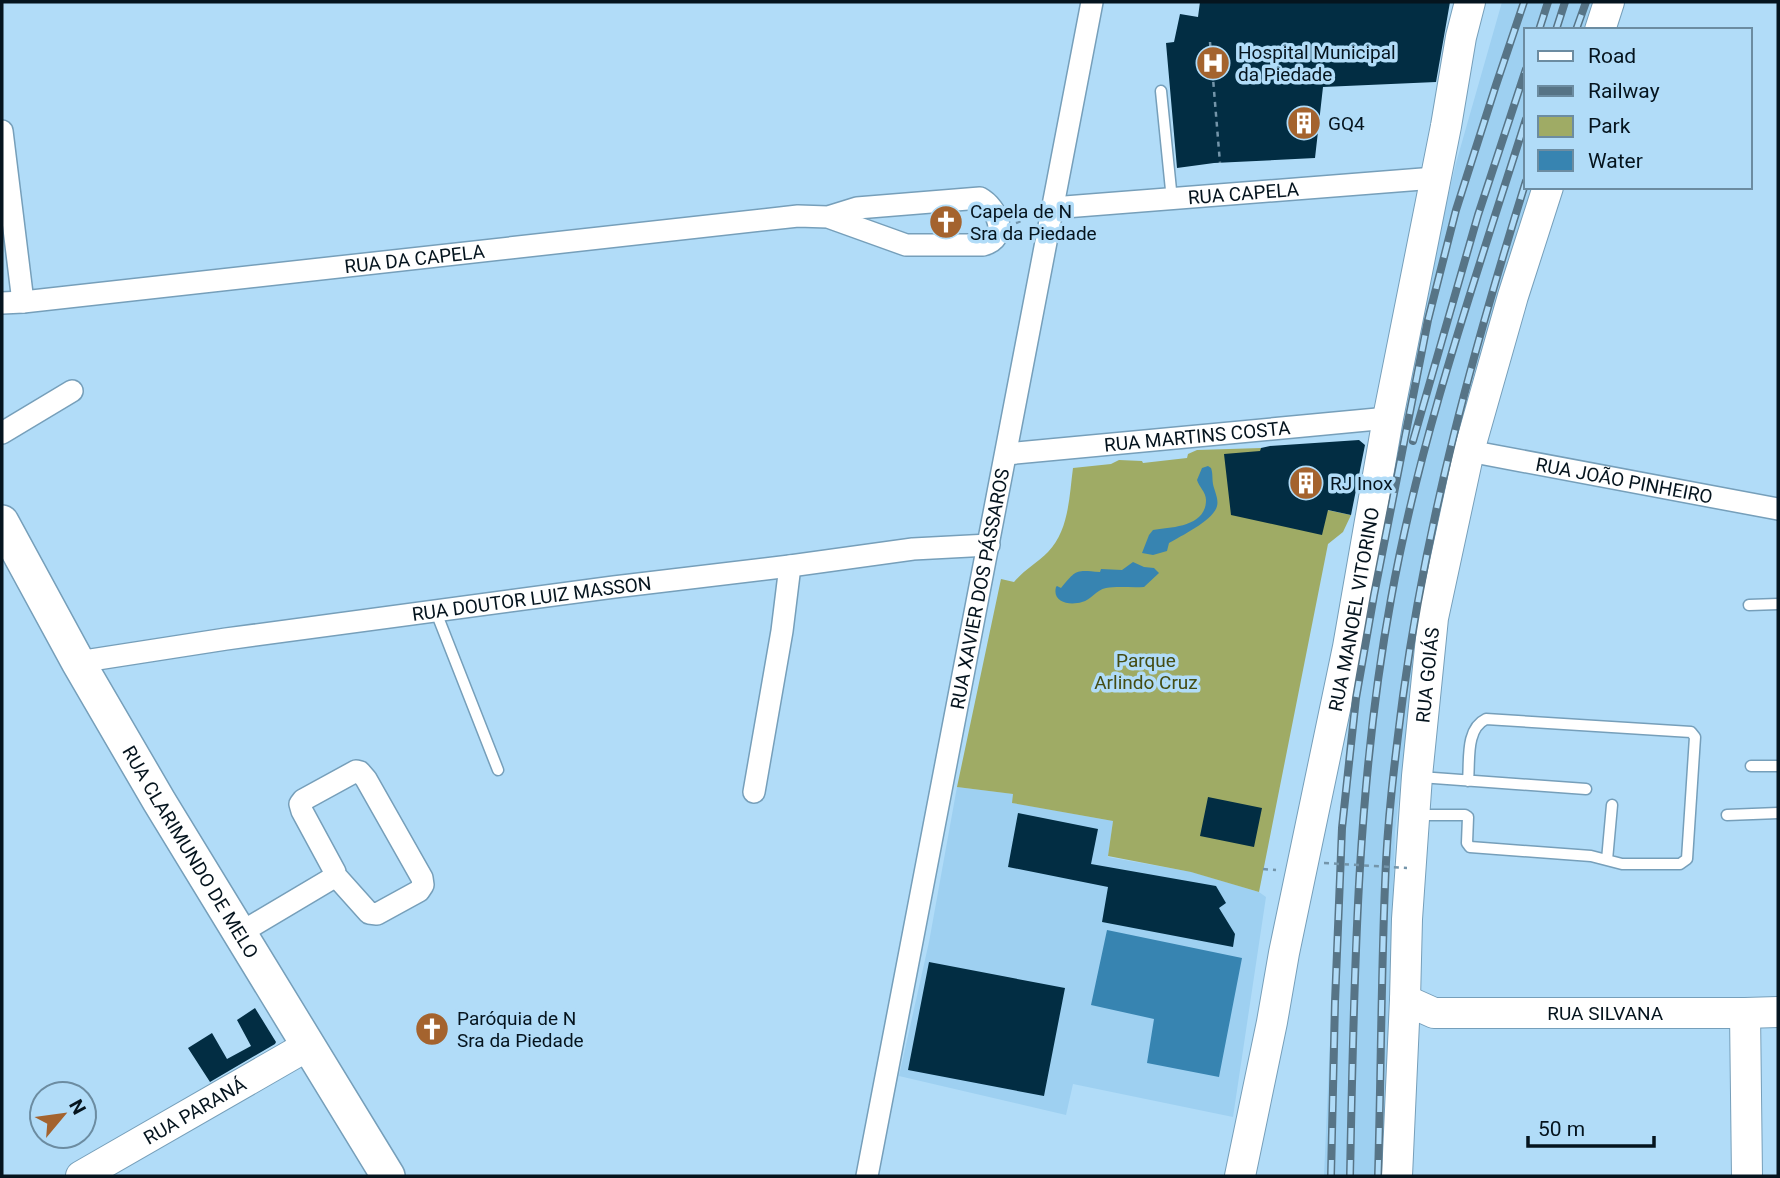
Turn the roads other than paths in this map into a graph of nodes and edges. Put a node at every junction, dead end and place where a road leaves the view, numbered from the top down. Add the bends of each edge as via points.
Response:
1 (1092, 2) edge
2 (1470, 2) edge
3 (1609, 2) edge
4 (1601, 28) edge
5 (1161, 91) dead end
6 (2, 131) edge
7 (1436, 178) junction
8 (1547, 189) edge
9 (1172, 200) junction
10 (1052, 208) junction
11 (828, 217) junction
12 (12, 303) edge
13 (72, 391) dead end
14 (1388, 418) junction
15 (2, 433) edge
16 (1469, 451) junction
17 (1006, 454) junction
18 (1778, 509) edge
19 (2, 522) edge
20 (989, 545) junction
21 (790, 566) junction
22 (1778, 604) edge
23 (1749, 605) dead end
24 (436, 612) junction
25 (78, 662) junction
26 (1778, 765) edge
27 (1751, 766) dead end
28 (499, 771) dead end
29 (1417, 776) junction
30 (1468, 781) junction
31 (1586, 789) dead end
32 (754, 792) dead end
33 (1612, 805) dead end
34 (1778, 813) edge
35 (1414, 815) junction
36 (1727, 815) dead end
37 (1608, 860) junction
38 (335, 875) junction
39 (240, 933) junction
40 (1405, 1000) junction
41 (1778, 1012) edge
42 (1434, 1013) junction
43 (1745, 1013) junction
44 (1404, 1031) junction
45 (309, 1045) junction
46 (81, 1176) edge
47 (388, 1176) edge
48 (867, 1176) edge
49 (1240, 1176) edge
50 (1397, 1176) edge
51 (1747, 1176) edge

1 - 10 street, RUA XAVIER DOS PÁSSAROS
2 - 7 main road, RUA MANOEL VITORINO
3 - 4 main road
5 - 9 lane
6 - 12 street
7 - 9 street, RUA CAPELA
7 - 14 main road, RUA MANOEL VITORINO
8 - 16 main road, RUA GOIÁS
9 - 10 street, RUA CAPELA
10 - 17 street, RUA XAVIER DOS PÁSSAROS
11 - 11 street, RUA DA CAPELA via 906,245 983,245 995,240 999,230 992,207 980,198 857,208
11 - 12 street, RUA DA CAPELA
13 - 15 street
14 - 17 street, RUA MARTINS COSTA
14 - 49 main road, RUA MANOEL VITORINO via 1348,647
16 - 18 street, RUA JOÃO PINHEIRO
16 - 29 main road, RUA GOIÁS via 1433,618
17 - 20 street, RUA XAVIER DOS PÁSSAROS
19 - 25 main road, RUA CLARIMUNDO DE MELO
20 - 21 street, RUA DOUTOR LUIZ MASSON via 913,549
20 - 48 street, RUA XAVIER DOS PÁSSAROS
21 - 24 street, RUA DOUTOR LUIZ MASSON
21 - 32 street
22 - 23 lane
24 - 25 street, RUA DOUTOR LUIZ MASSON
24 - 28 lane
25 - 39 main road, RUA CLARIMUNDO DE MELO
26 - 27 lane
29 - 30 lane
29 - 35 main road, RUA GOIÁS
30 - 31 lane
30 - 37 lane via 1471,735 1478,722 1486,719 1690,732 1695,737 1687,859 1680,864
33 - 37 lane
34 - 36 lane
35 - 37 lane via 1465,815 1470,846
35 - 40 main road, RUA GOIÁS
38 - 38 street via 300,804 356,771 366,779 423,885 373,915
38 - 39 street
39 - 45 main road, RUA CLARIMUNDO DE MELO
40 - 42 main road, RUA SILVANA
40 - 44 main road, RUA GOIÁS
41 - 43 main road, RUA SILVANA
42 - 43 main road, RUA SILVANA
42 - 44 main road
43 - 51 main road
44 - 50 main road, RUA GOIÁS
45 - 46 main road, RUA PARANÁ
45 - 47 main road, RUA CLARIMUNDO DE MELO

